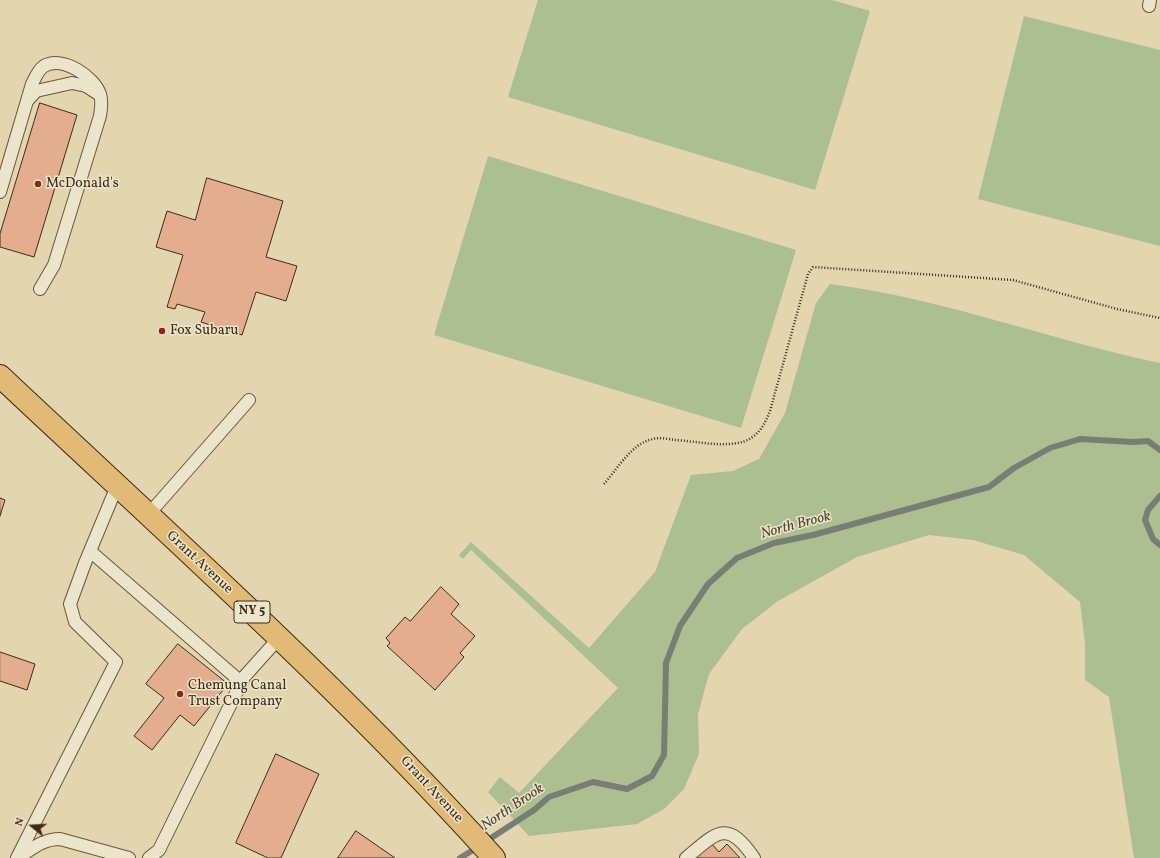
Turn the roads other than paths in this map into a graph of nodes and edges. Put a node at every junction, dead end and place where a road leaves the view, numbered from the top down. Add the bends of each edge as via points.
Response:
1 (101, 95) junction
2 (26, 103) junction
3 (0, 192) edge
4 (40, 289) dead end
5 (0, 376) edge
6 (249, 400) dead end
7 (117, 486) junction
8 (148, 515) junction
9 (90, 551) junction
10 (279, 638) junction
11 (241, 682) junction
12 (17, 858) edge
13 (128, 858) edge
14 (149, 858) edge
15 (494, 858) edge
16 (686, 858) edge
17 (754, 858) edge

1 - 2 lane via 86,86 72,83 36,91
1 - 2 lane via 92,80 78,69 57,63 45,66 37,74
1 - 4 lane via 100,116 54,265
2 - 3 lane
5 - 7 highway, Grant Avenue / NY 5
6 - 8 lane
7 - 8 highway, Grant Avenue / NY 5
7 - 9 lane
8 - 10 highway, Grant Avenue / NY 5
9 - 11 lane
9 - 12 lane via 70,604 75,622 116,662
10 - 11 lane
10 - 15 highway, Grant Avenue / NY 5 via 435,792
11 - 14 lane via 159,850
12 - 13 lane via 43,841 52,839
16 - 17 lane via 716,834 725,832 734,836

